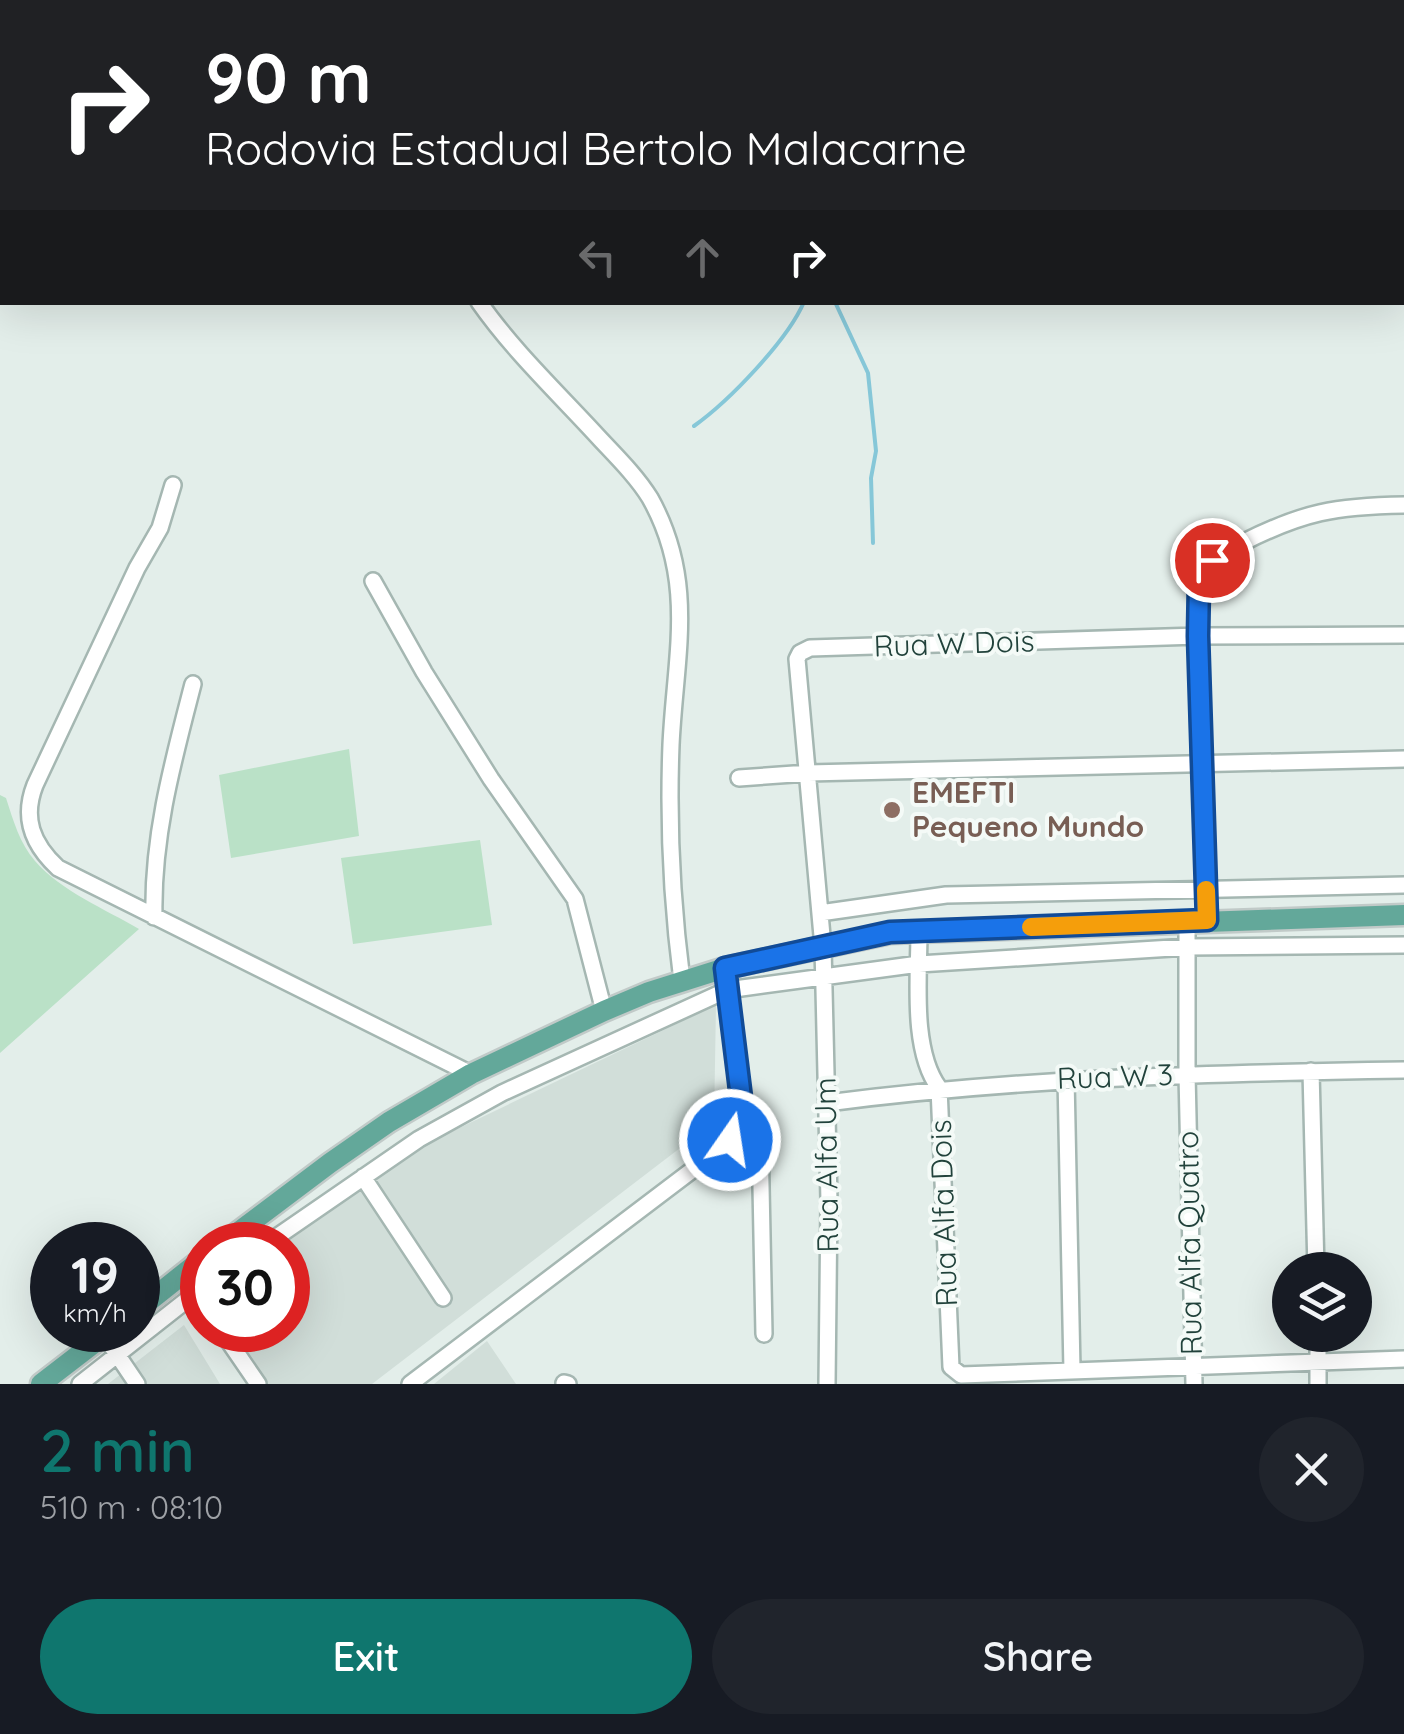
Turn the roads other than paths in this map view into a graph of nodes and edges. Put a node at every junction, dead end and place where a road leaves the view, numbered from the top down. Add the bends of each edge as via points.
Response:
1 (482, 305) edge
2 (174, 485) dead end
3 (1404, 505) edge
4 (373, 581) dead end
5 (1404, 635) edge
6 (1198, 636) junction
7 (193, 684) dead end
8 (1404, 759) edge
9 (1201, 765) junction
10 (808, 773) junction
11 (739, 778) dead end
12 (1404, 886) edge
13 (1206, 891) junction
14 (820, 914) junction
15 (1404, 915) edge
16 (154, 916) junction
17 (1197, 921) junction
18 (918, 930) junction
19 (1404, 945) edge
20 (823, 947) junction
21 (1188, 947) junction
22 (919, 964) junction
23 (824, 978) junction
24 (726, 979) junction
25 (682, 981) junction
26 (604, 1011) junction
27 (1404, 1070) edge
28 (1311, 1072) junction
29 (471, 1074) junction
30 (1187, 1074) junction
31 (1066, 1078) junction
32 (939, 1088) junction
33 (827, 1103) junction
34 (744, 1122) junction
35 (364, 1177) junction
36 (252, 1222) edge
37 (298, 1222) edge
38 (1316, 1252) edge
39 (180, 1276) edge
40 (160, 1292) edge
41 (443, 1298) dead end
42 (180, 1309) edge
43 (764, 1334) dead end
44 (83, 1352) edge
45 (236, 1352) edge
46 (1318, 1352) edge
47 (116, 1354) junction
48 (1404, 1359) edge
49 (1318, 1362) junction
50 (1193, 1365) junction
51 (1072, 1370) junction
52 (42, 1384) edge
53 (80, 1384) edge
54 (137, 1384) edge
55 (258, 1384) edge
56 (410, 1384) edge
57 (827, 1384) edge
58 (1194, 1384) edge
59 (1318, 1384) edge

1 - 25 street via 648,495 673,556 682,612 671,746 674,920
2 - 16 street via 154,542 28,803 34,840 58,868
3 - 6 street, Rua Alfa Quatro via 1316,512 1212,560 1199,582
4 - 26 street via 491,779 575,899
5 - 6 street, Rua W Dois
6 - 9 street, Rua Alfa Quatro
6 - 10 street, Rua W Dois via 804,650 797,658
7 - 16 street via 160,829
8 - 9 street
9 - 10 street
9 - 13 street, Rua Alfa Quatro
10 - 11 street
10 - 14 street, Rua W Dois
12 - 13 street
13 - 14 street via 946,895
13 - 17 street, Rua Alfa Quatro
14 - 20 street, Rua W Dois
15 - 17 main road
16 - 29 street
17 - 18 main road
17 - 21 street, Rua Alfa Quatro
18 - 20 main road
18 - 22 street, Rua Alfa Dois
19 - 21 street
20 - 23 street, Rua Alfa Um
20 - 24 main road
21 - 22 street
21 - 30 street, Rua Alfa Quatro
22 - 23 street
22 - 32 street, Rua Alfa Dois via 922,1050
23 - 24 street
23 - 33 street, Rua Alfa Um
24 - 25 main road
24 - 34 street
24 - 35 street via 502,1093
25 - 26 main road
26 - 29 main road
27 - 28 street, Rua W 3
28 - 30 street, Rua W 3
28 - 38 street
29 - 36 main road via 389,1122
30 - 31 street, Rua W 3
30 - 50 street, Rua Alfa Quatro
31 - 32 street, Rua W 3
31 - 51 street
32 - 33 street, Rua W 3
32 - 51 street, Rua Alfa Dois via 951,1367 961,1376
33 - 57 street, Rua Alfa Um
34 - 43 street via 760,1137
34 - 56 street via 695,1168
35 - 37 street
35 - 41 street
39 - 40 main road
42 - 47 street
44 - 52 main road
45 - 55 street
46 - 49 street
47 - 53 street
47 - 54 street
48 - 49 street
49 - 50 street
49 - 59 street
50 - 51 street
50 - 58 street, Rua Alfa Quatro

